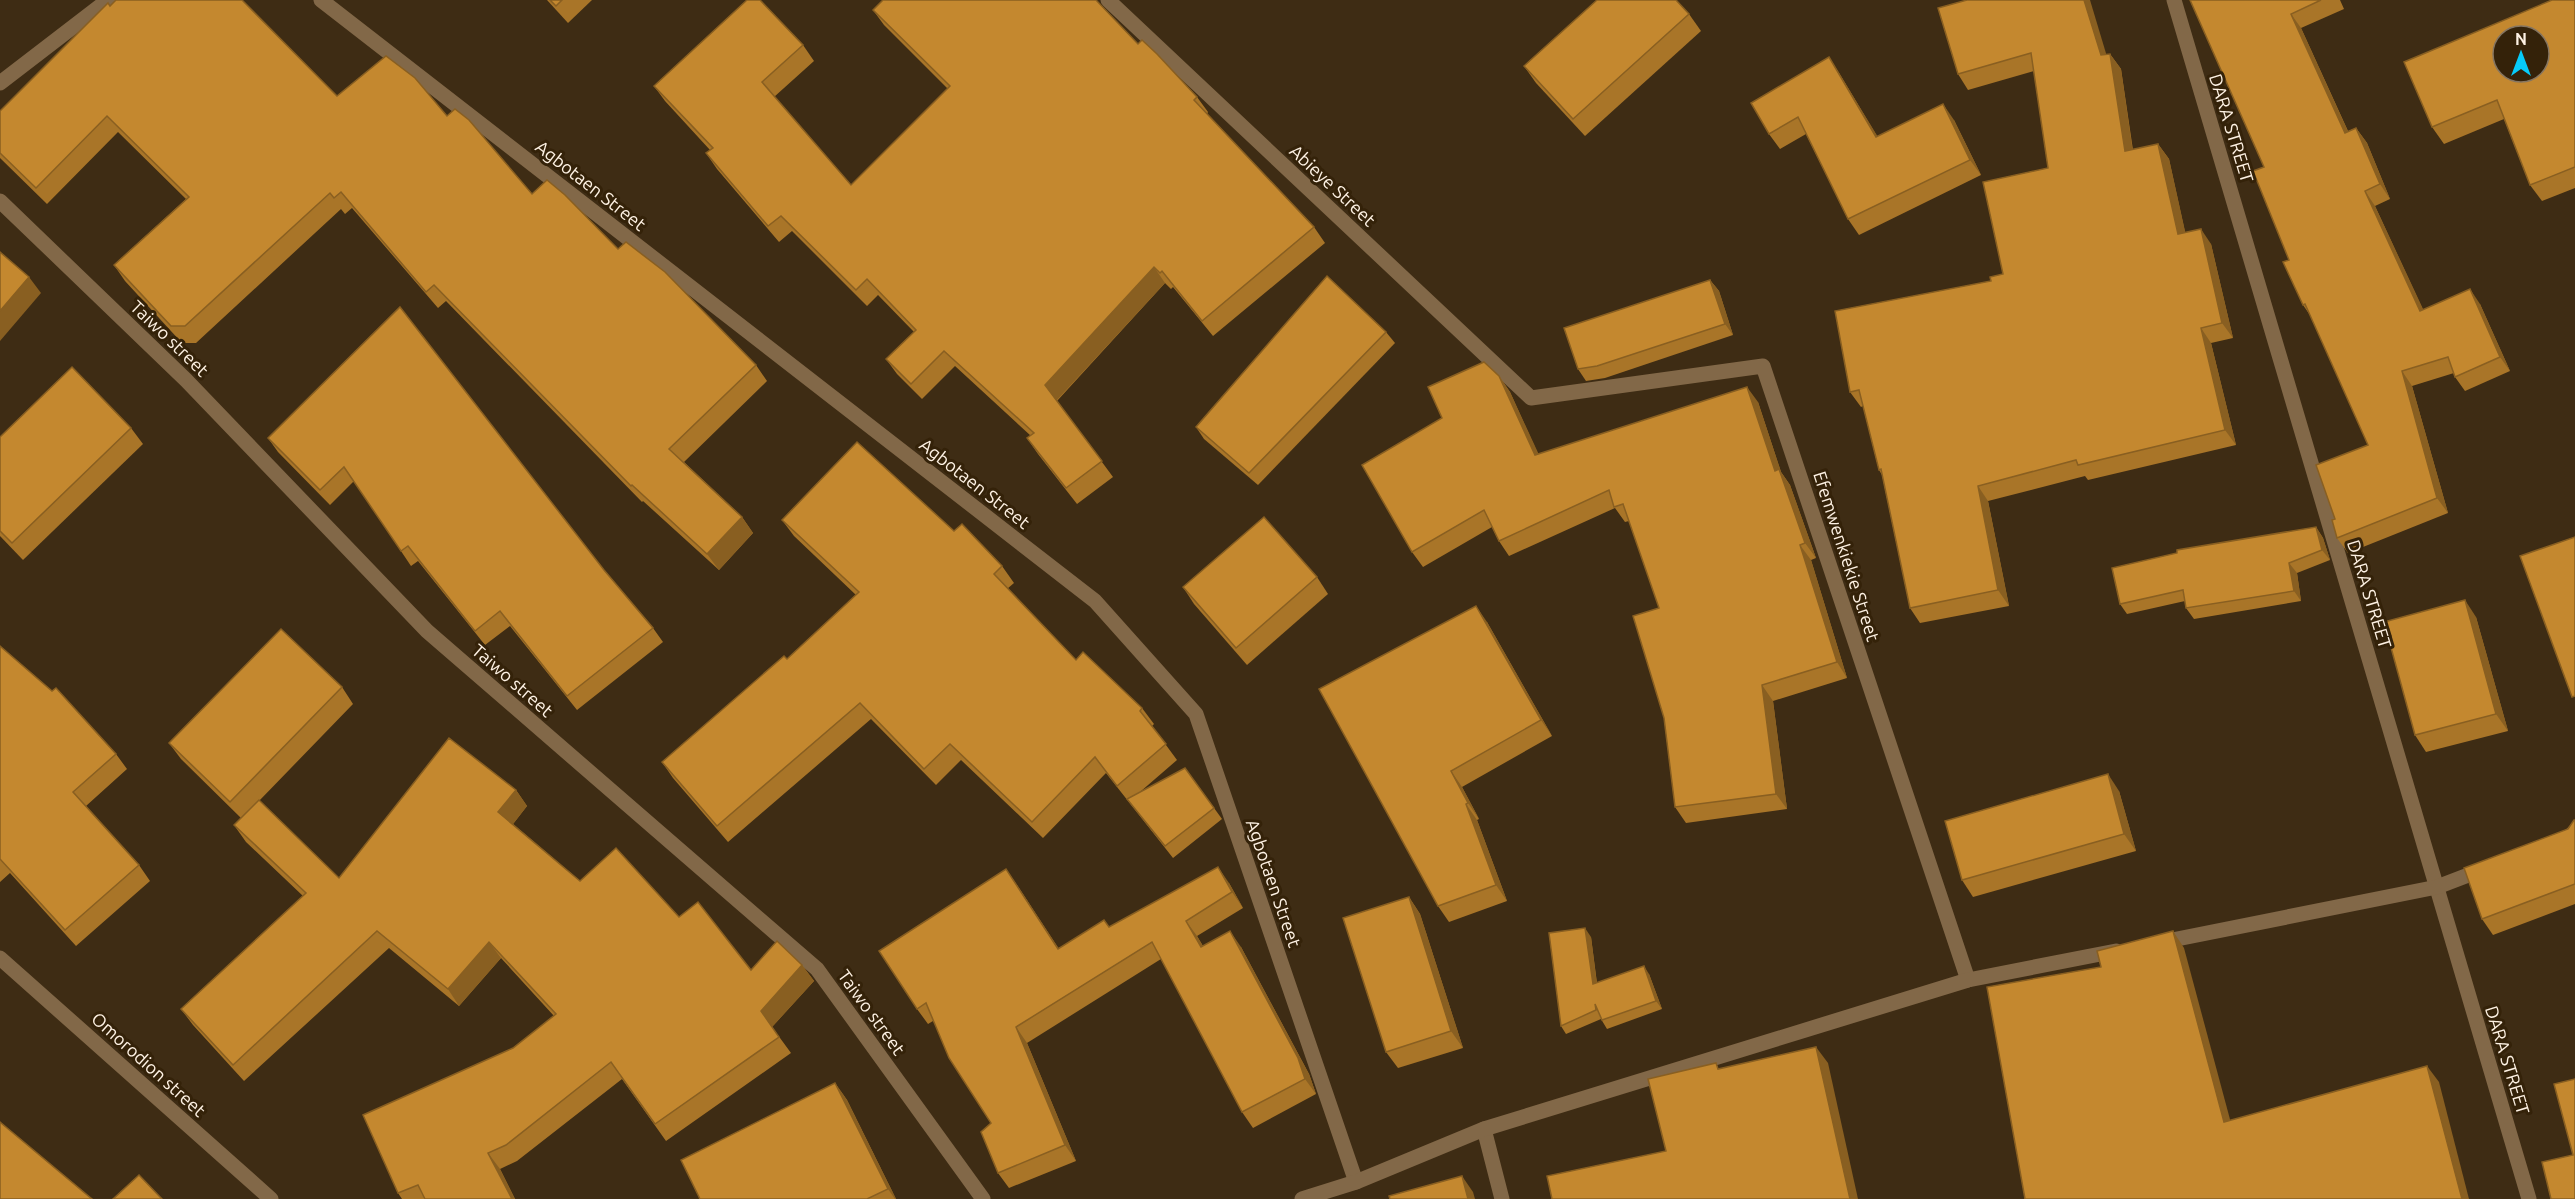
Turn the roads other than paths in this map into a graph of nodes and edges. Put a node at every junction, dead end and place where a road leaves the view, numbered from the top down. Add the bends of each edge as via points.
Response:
1 (108, 0) edge
2 (321, 0) edge
3 (1108, 0) edge
4 (2174, 0) edge
5 (0, 83) edge
6 (0, 201) edge
7 (1531, 398) joint
8 (2500, 863) edge
9 (2437, 887) junction
10 (0, 958) edge
11 (1968, 980) junction
12 (1484, 1129) junction
13 (1356, 1182) junction
14 (271, 1199) edge
15 (983, 1199) edge
16 (1302, 1199) edge
17 (1502, 1199) edge
18 (2529, 1199) edge

1 - 5 street
2 - 13 street, Agbotaen Street via 1095,601 1196,714
3 - 7 street, Abieye Street
4 - 9 street, DARA STREET
6 - 15 street, Taiwo street via 186,380 427,631 816,969
7 - 11 street, Efemwenkiekie Street via 1763,366
8 - 9 street
9 - 11 street
9 - 18 street, DARA STREET
10 - 14 street, Omorodion street
11 - 12 street
12 - 13 street
12 - 17 street
13 - 16 street

